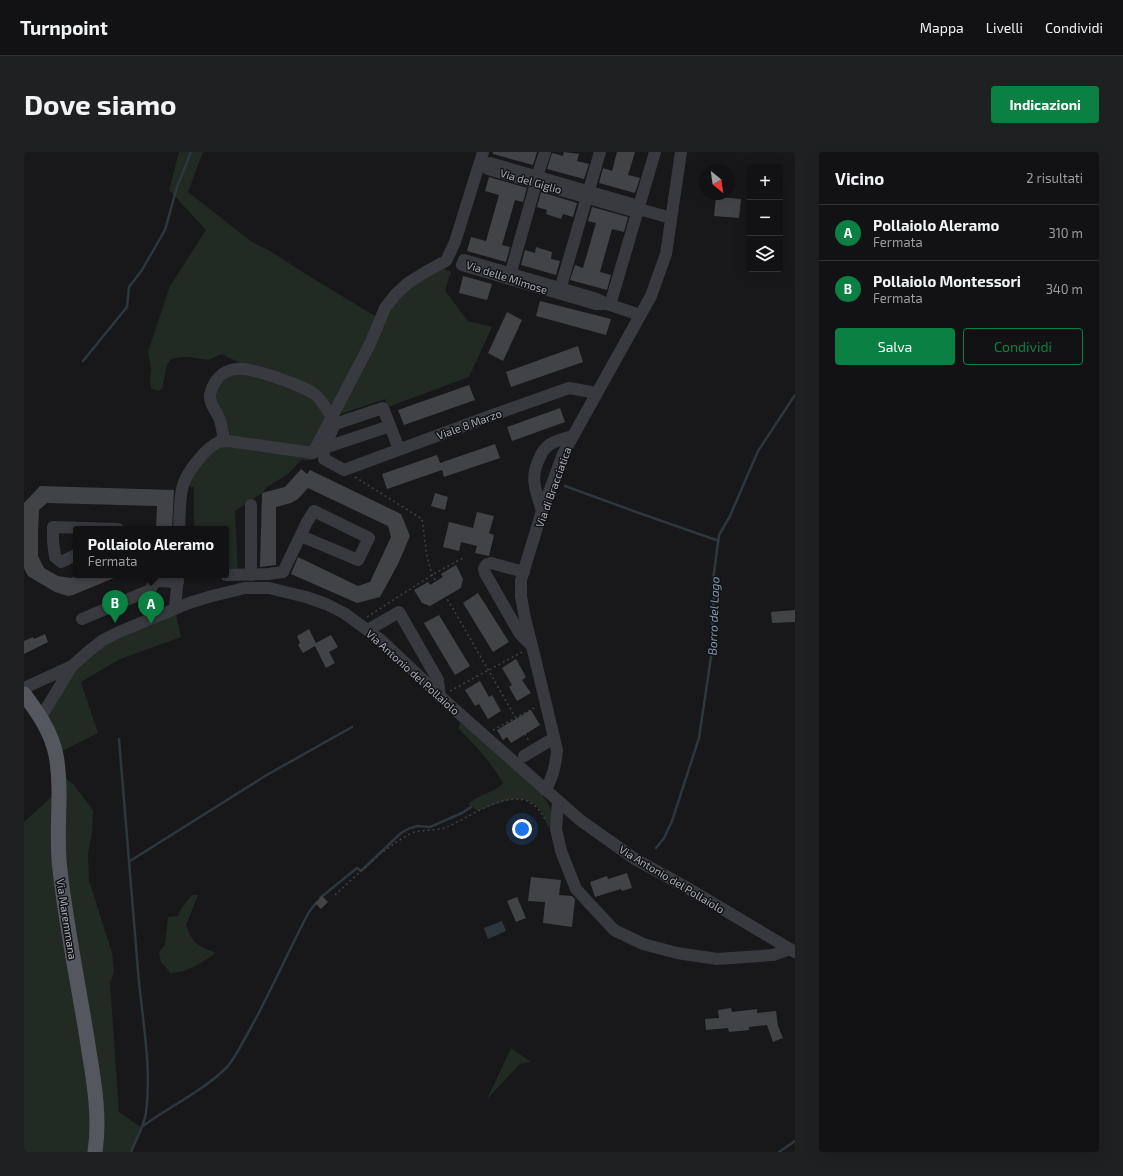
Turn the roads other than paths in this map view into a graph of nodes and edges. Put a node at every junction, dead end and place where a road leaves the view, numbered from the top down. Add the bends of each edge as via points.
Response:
1 (483, 152) edge
2 (545, 152) edge
3 (600, 152) edge
4 (655, 152) edge
5 (681, 152) edge
6 (537, 180) junction
7 (587, 194) junction
8 (639, 209) junction
9 (671, 218) junction
10 (559, 291) junction
11 (608, 305) junction
12 (640, 315) junction
13 (597, 393) junction
14 (332, 417) junction
15 (390, 426) junction
16 (573, 436) junction
17 (224, 441) junction
18 (324, 448) junction
19 (399, 450) junction
20 (251, 505) dead end
21 (542, 511) junction
22 (179, 526) edge
23 (73, 528) edge
24 (301, 536) junction
25 (73, 556) edge
26 (524, 572) junction
27 (251, 574) junction
28 (229, 575) edge
29 (153, 578) edge
30 (178, 579) edge
31 (189, 603) junction
32 (175, 609) junction
33 (82, 619) dead end
34 (368, 630) junction
35 (532, 646) junction
36 (72, 666) junction
37 (24, 688) edge
38 (24, 694) edge
39 (440, 697) junction
40 (41, 717) junction
41 (554, 738) junction
42 (529, 753) road end
43 (545, 790) junction
44 (558, 801) junction
45 (793, 951) edge
46 (95, 1152) edge

1 - 14 street via 455,242 446,261 408,283 385,308 370,344
2 - 6 street
3 - 7 street
4 - 8 street
5 - 9 street, Via di Bracciatica
6 - 7 street, Via del Giglio
6 - 10 street, Via delle Mimose via 510,276
7 - 8 street, Via del Giglio via 632,204
7 - 10 street
8 - 9 street, Via del Giglio
8 - 11 street
9 - 12 street, Via di Bracciatica via 666,254 651,296
10 - 11 street, Via delle Mimose via 597,299
11 - 12 street, Via delle Mimose
12 - 13 street, Via di Bracciatica
13 - 16 street, Via di Bracciatica
13 - 19 street, Viale 8 Marzo via 569,388
14 - 17 street via 312,453
14 - 17 street via 314,393 276,378 237,368 220,375 210,396 211,404 220,421
15 - 18 street
15 - 18 street via 383,408 335,424
15 - 19 street
16 - 21 street, Via di Bracciatica via 562,454
16 - 21 street via 550,444 537,462 534,483
17 - 22 street via 210,448 189,472 183,485
18 - 19 street, Viale 8 Marzo via 324,459 344,470
20 - 27 street
21 - 26 street, Via di Bracciatica
23 - 25 street via 53,527 55,557 61,562
24 - 24 street via 314,511 369,538 358,560
24 - 27 street via 283,572
26 - 35 street, Via di Bracciatica via 521,596
26 - 35 street via 491,563 486,564 484,568 520,634
27 - 28 street
29 - 30 street
29 - 33 street via 150,590
30 - 31 street
30 - 32 street
31 - 32 street, Via Antonio del Pollaiolo
31 - 34 street, Via Antonio del Pollaiolo via 245,588 269,588 326,604
32 - 36 street, Via Antonio del Pollaiolo via 103,640
34 - 39 street, Via Antonio del Pollaiolo
34 - 39 street via 399,612 438,680
35 - 41 street, Via di Bracciatica
36 - 37 street, Via Antonio del Pollaiolo
36 - 40 street, Via Antonio del Pollaiolo
38 - 40 main road, Via Maremmana
39 - 43 street, Via Antonio del Pollaiolo
40 - 46 main road, Via Maremmana via 56,754 59,868 96,1096
41 - 42 street
41 - 43 street, Via di Bracciatica via 556,760
43 - 44 street, Via Antonio del Pollaiolo
44 - 45 street, Via Antonio del Pollaiolo via 635,859
44 - 45 street, Via Antonio del Pollaiolo via 556,829 561,851 576,889 614,930 643,944 677,953 718,959

